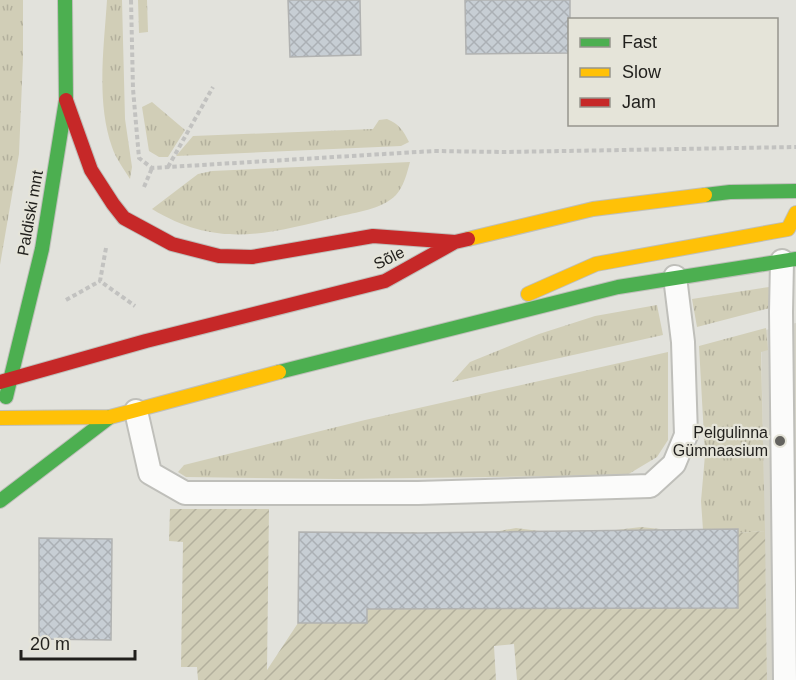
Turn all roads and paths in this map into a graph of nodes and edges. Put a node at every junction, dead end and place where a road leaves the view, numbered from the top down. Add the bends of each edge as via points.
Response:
1 (65, 0) edge
2 (131, 0) edge
3 (213, 87) dead end
4 (66, 100) junction
5 (796, 147) edge
6 (167, 167) junction
7 (795, 190) edge
8 (796, 207) edge
9 (796, 213) edge
10 (107, 242) dead end
11 (455, 242) junction
12 (789, 260) edge
13 (675, 277) junction
14 (100, 281) junction
15 (64, 301) dead end
16 (140, 309) dead end
17 (449, 328) junction
18 (3, 376) edge
19 (28, 389) dead end
20 (68, 404) dead end
21 (136, 411) junction
22 (110, 417) junction
23 (1, 421) edge
24 (0, 501) edge
25 (785, 680) edge

1 - 4 main road, Paldiski mnt
2 - 6 path via 139,158 152,168
3 - 6 path
4 - 11 main road via 91,170 113,204 124,218 172,244 219,256 252,257 373,236
4 - 18 main road, Paldiski mnt via 32,297
5 - 6 path via 434,151
7 - 8 main road
7 - 11 main road, Sõle via 730,192 593,209
9 - 17 main road via 788,228 596,264
10 - 14 path
11 - 18 main road, Sõle via 385,281
12 - 13 main road
12 - 25 lane via 780,312
13 - 17 main road
13 - 21 lane via 682,332 686,435 674,464 650,486 418,493 185,493 150,473
14 - 15 path
14 - 16 path
17 - 21 main road
18 - 19 main road
18 - 23 main road, Paldiski mnt
20 - 22 main road
21 - 22 main road
22 - 23 main road
22 - 24 main road

